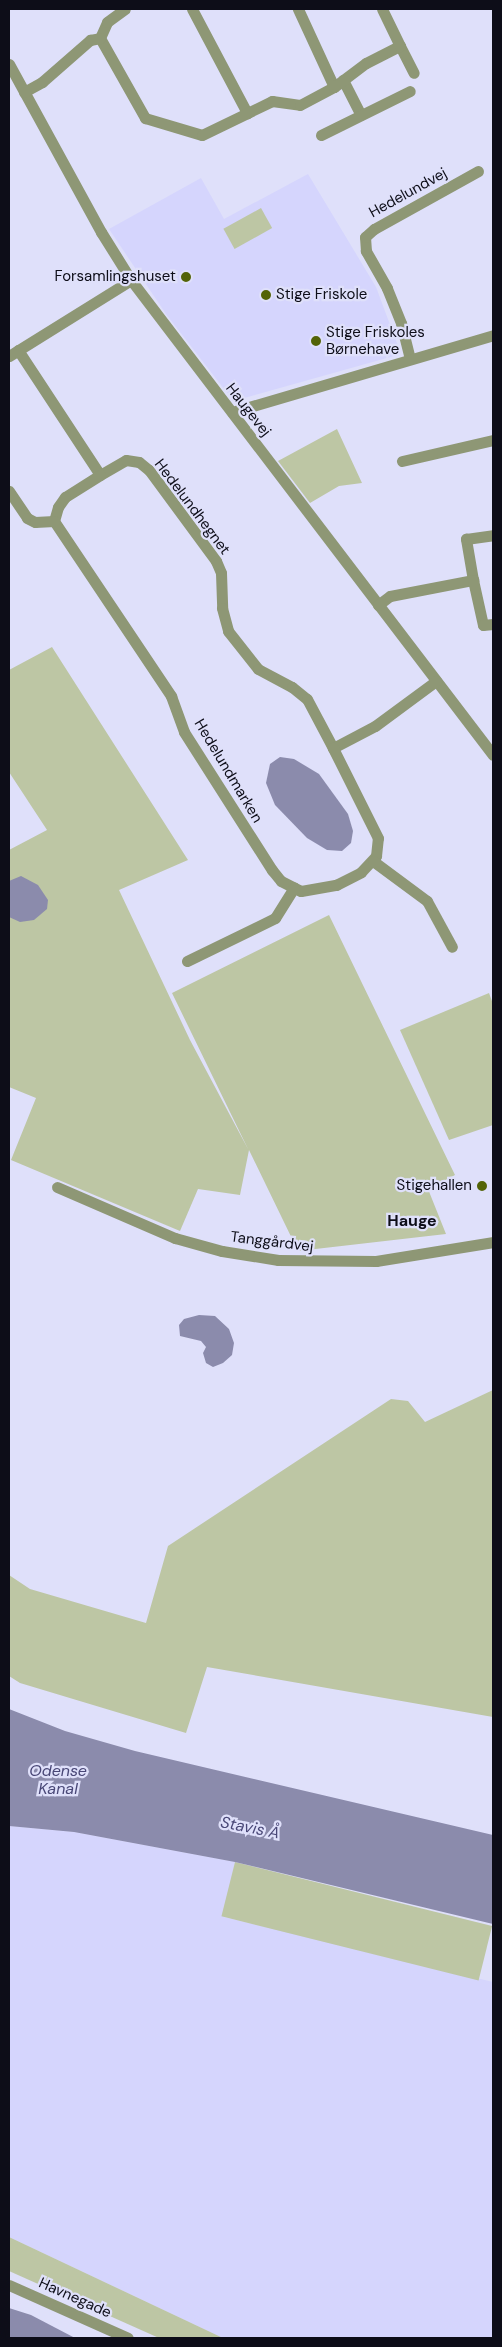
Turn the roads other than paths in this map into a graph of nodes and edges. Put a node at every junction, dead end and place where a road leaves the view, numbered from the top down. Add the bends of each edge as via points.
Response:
1 (126, 9) edge
2 (192, 9) edge
3 (298, 9) edge
4 (382, 9) edge
5 (100, 38) junction
6 (400, 46) junction
7 (9, 64) edge
8 (414, 73) dead end
9 (339, 83) junction
10 (410, 91) dead end
11 (24, 92) junction
12 (247, 113) junction
13 (360, 115) junction
14 (321, 135) dead end
15 (478, 171) dead end
16 (131, 280) junction
17 (493, 335) edge
18 (13, 353) edge
19 (410, 359) junction
20 (232, 412) junction
21 (493, 440) edge
22 (402, 461) dead end
23 (100, 475) junction
24 (9, 491) edge
25 (54, 520) junction
26 (493, 535) edge
27 (473, 580) junction
28 (378, 604) junction
29 (493, 624) edge
30 (148, 662) junction
31 (138, 669) dead end
32 (436, 681) junction
33 (333, 748) junction
34 (493, 755) edge
35 (373, 861) junction
36 (297, 889) junction
37 (452, 947) dead end
38 (187, 961) dead end
39 (57, 1187) dead end
40 (493, 1242) edge
41 (9, 2285) edge
42 (128, 2338) edge

1 - 5 street via 107,22
2 - 12 street
3 - 9 street
4 - 6 street
5 - 11 street via 90,40 42,82
5 - 12 street via 146,118 202,135
6 - 8 street
6 - 9 street via 366,63
7 - 11 street, Haugevej
9 - 12 street via 300,105 272,101
9 - 13 street
10 - 13 street
11 - 16 street, Haugevej
13 - 14 street
15 - 19 street, Hedelundvej via 365,237 366,251 387,288 401,323
16 - 18 street
16 - 20 street, Haugevej
17 - 19 street
18 - 23 street
19 - 20 street
20 - 28 street, Haugevej
21 - 22 street
23 - 25 street via 65,497
23 - 33 street, Hedelundhegnet via 126,460 139,462 149,470 216,561 221,573 222,608 228,631 258,669 292,686 307,699
24 - 25 street via 27,518 35,522
25 - 30 street, Hedelundmarken
26 - 27 street via 466,539
27 - 28 street via 390,596
27 - 29 street via 483,625
28 - 32 street, Haugevej
30 - 31 street
30 - 36 street, Hedelundmarken via 176,706 184,732 265,860 281,881
32 - 33 street via 375,726
32 - 34 street, Haugevej
33 - 35 street, Hedelundhegnet via 378,838
35 - 36 street via 361,872 336,885
35 - 37 street via 427,901
36 - 38 street via 275,918
39 - 40 street, Tanggårdvej via 175,1238 222,1251 278,1260 376,1260
41 - 42 street, Havnegade

